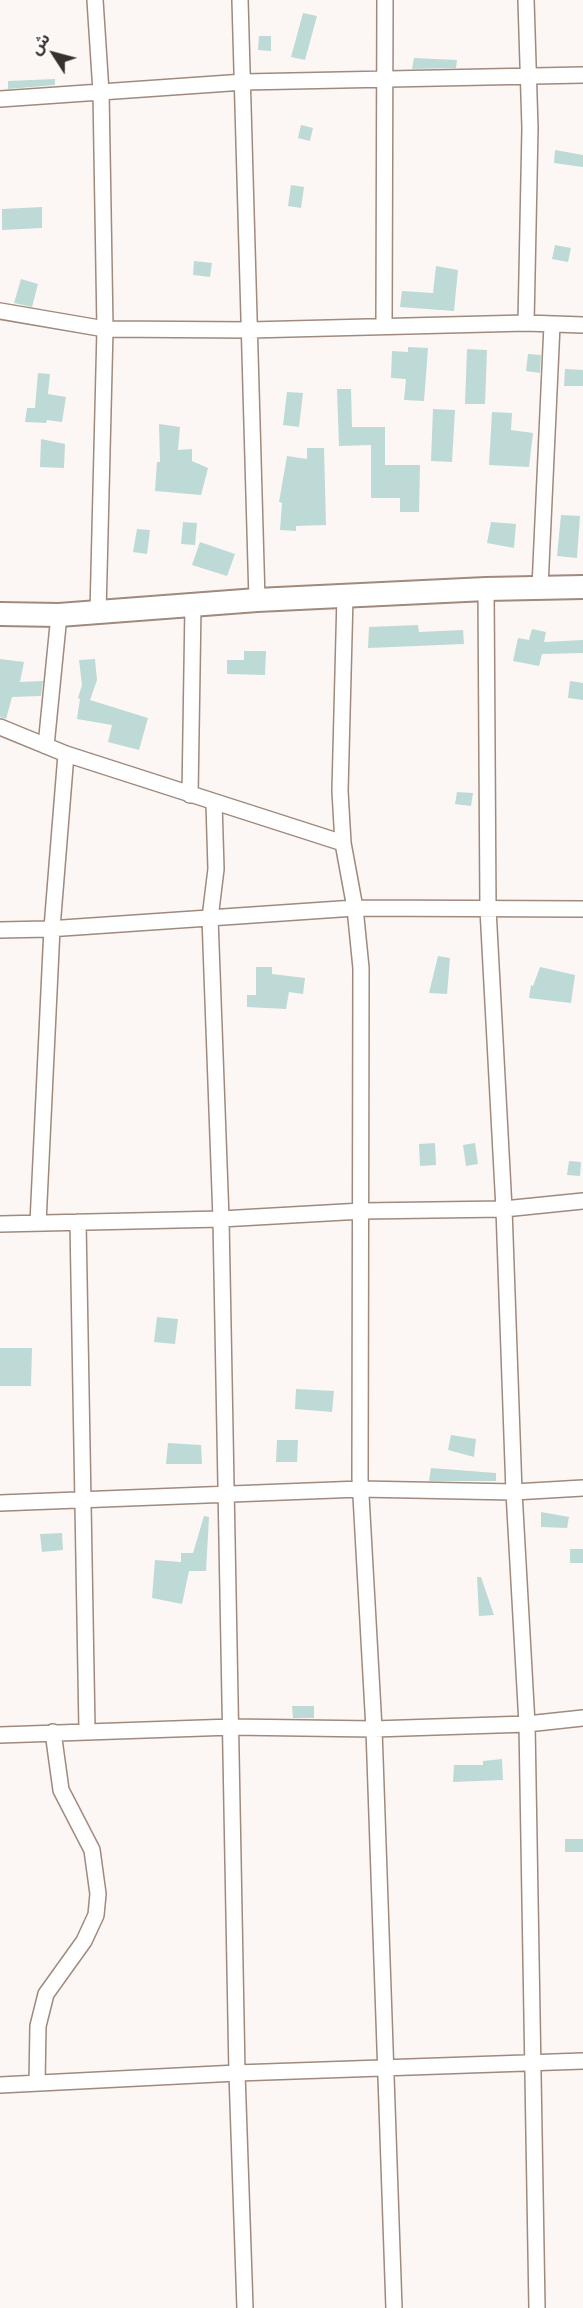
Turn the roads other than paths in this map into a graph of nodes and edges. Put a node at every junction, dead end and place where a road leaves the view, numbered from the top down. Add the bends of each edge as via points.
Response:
1 (95, 0) edge
2 (240, 0) edge
3 (385, 0) edge
4 (526, 0) edge
5 (583, 75) edge
6 (526, 77) junction
7 (386, 78) junction
8 (244, 82) junction
9 (101, 92) junction
10 (0, 99) edge
11 (0, 311) edge
12 (526, 323) junction
13 (552, 325) junction
14 (384, 326) junction
15 (583, 326) edge
16 (105, 329) junction
17 (250, 330) junction
18 (540, 587) junction
19 (583, 587) edge
20 (486, 589) junction
21 (345, 596) junction
22 (257, 600) junction
23 (193, 606) junction
24 (99, 613) junction
25 (0, 614) edge
26 (59, 615) junction
27 (0, 728) edge
28 (46, 746) junction
29 (66, 754) junction
30 (190, 795) junction
31 (214, 803) junction
32 (343, 843) junction
33 (355, 908) junction
34 (488, 909) junction
35 (583, 909) edge
36 (210, 918) junction
37 (52, 928) junction
38 (0, 930) edge
39 (583, 1201) edge
40 (504, 1209) junction
41 (362, 1211) junction
42 (221, 1219) junction
43 (78, 1222) junction
44 (38, 1223) junction
45 (0, 1224) edge
46 (583, 1488) edge
47 (360, 1489) junction
48 (514, 1492) junction
49 (226, 1494) junction
50 (82, 1499) junction
51 (0, 1503) edge
52 (583, 1718) edge
53 (527, 1724) junction
54 (232, 1727) junction
55 (374, 1729) junction
56 (87, 1730) junction
57 (52, 1732) junction
58 (0, 1735) edge
59 (583, 2061) edge
60 (532, 2063) junction
61 (387, 2068) junction
62 (237, 2073) junction
63 (38, 2083) junction
64 (0, 2085) edge
65 (244, 2308) edge
66 (394, 2308) edge
67 (537, 2308) edge

1 - 9 street
2 - 8 street
3 - 7 street
4 - 6 street
5 - 6 street
6 - 7 street
6 - 12 street via 530,128
7 - 8 street
7 - 14 street
8 - 9 street
8 - 17 street
9 - 10 street
9 - 16 street
11 - 16 street
12 - 13 street
12 - 14 street
13 - 15 street
13 - 18 street
14 - 17 street
16 - 17 street
16 - 24 street
17 - 22 street
18 - 19 main road
18 - 20 main road
20 - 21 main road
20 - 34 street
21 - 22 main road
21 - 32 street via 340,791
22 - 23 main road
23 - 24 main road
23 - 30 street
24 - 26 main road
25 - 26 main road
26 - 28 street
27 - 28 street
28 - 29 street
29 - 30 street
29 - 37 street
30 - 31 street
31 - 32 street
31 - 36 street via 216,869
32 - 33 street
33 - 34 street
33 - 36 street
33 - 41 street via 361,968
34 - 35 street
34 - 40 street
36 - 37 street
36 - 42 street
37 - 38 street
37 - 44 street
39 - 40 street
40 - 41 street
40 - 48 street
41 - 42 street
41 - 47 street
42 - 43 street
42 - 49 street
43 - 44 street
43 - 50 street
44 - 45 street
46 - 48 street
47 - 48 street
47 - 49 street
47 - 55 street
48 - 53 street
49 - 50 street
49 - 54 street
50 - 51 street
50 - 56 street
52 - 53 street
53 - 55 street
53 - 60 street
54 - 55 street
54 - 56 street
54 - 62 street
55 - 61 street
56 - 57 street
57 - 58 street
57 - 63 street via 61,1790 92,1850 98,1894 96,1915 84,1941 46,1994 38,2026
59 - 60 street
60 - 61 street
60 - 67 street
61 - 62 street
61 - 66 street
62 - 63 street
62 - 65 street
63 - 64 street

